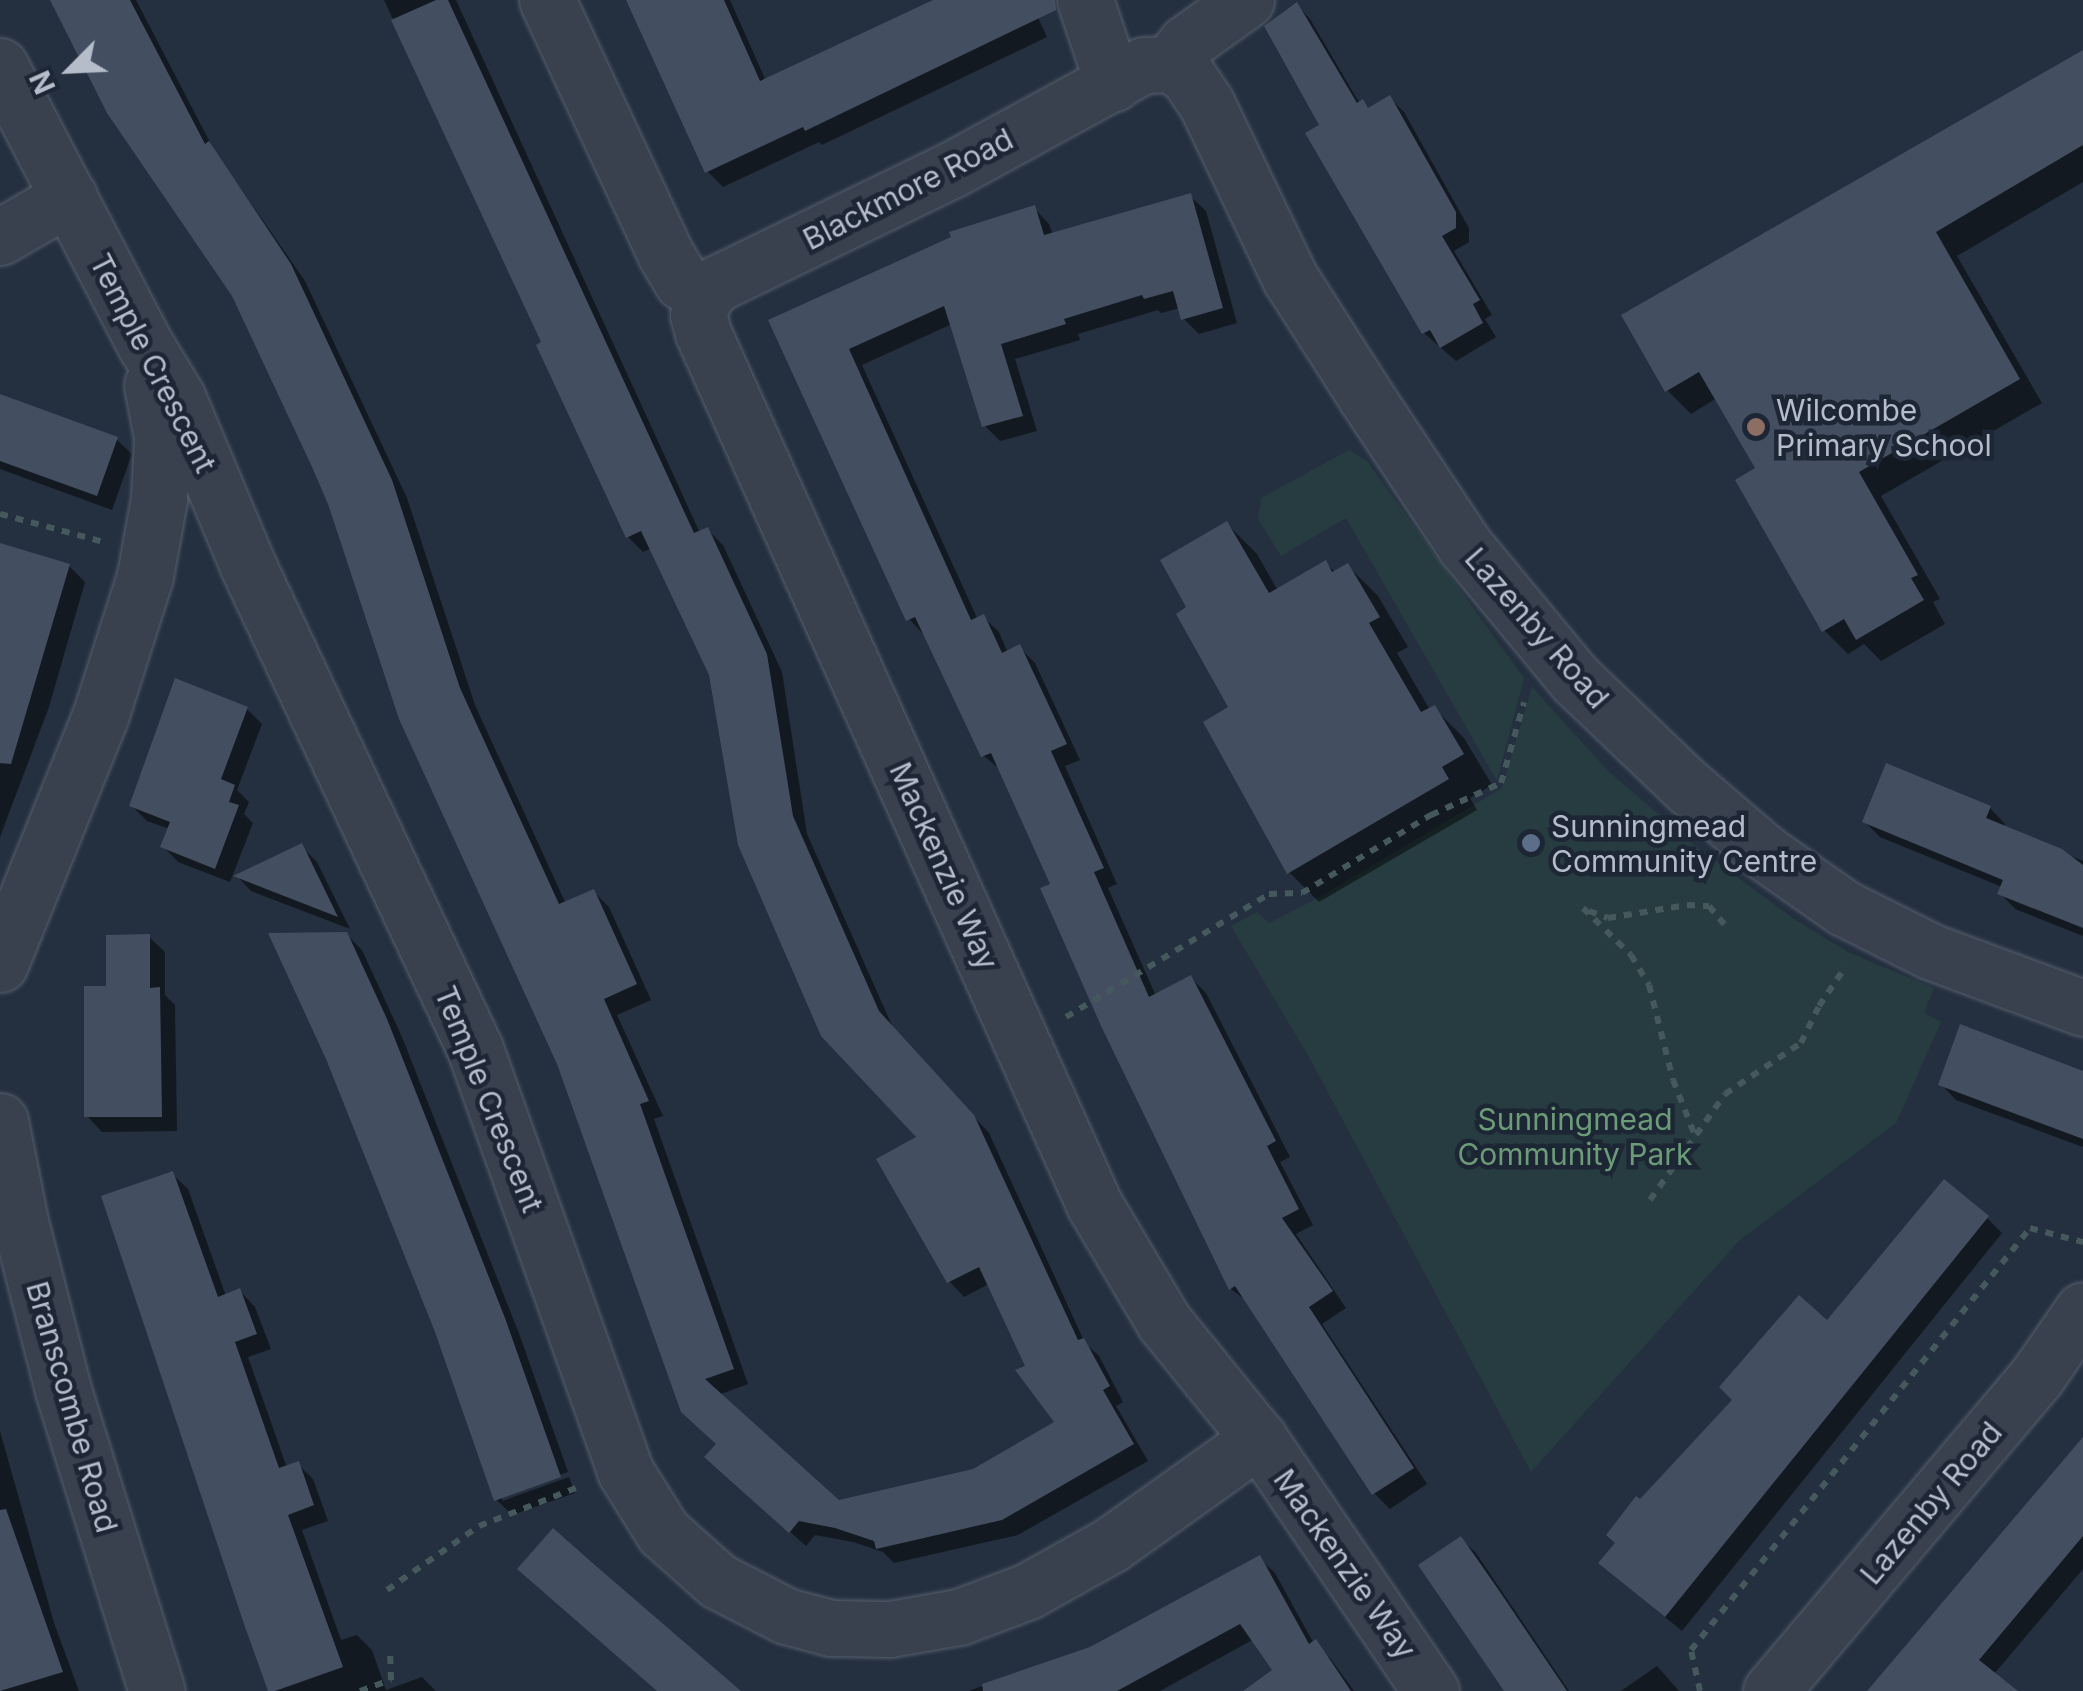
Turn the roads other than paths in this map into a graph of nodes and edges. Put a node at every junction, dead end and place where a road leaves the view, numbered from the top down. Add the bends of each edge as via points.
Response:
1 (547, 0) edge
2 (1085, 0) edge
3 (1246, 0) edge
4 (1170, 64) junction
5 (0, 66) edge
6 (1113, 83) junction
7 (69, 197) junction
8 (0, 237) edge
9 (705, 296) junction
10 (146, 346) junction
11 (147, 565) junction
12 (248, 566) junction
13 (0, 964) edge
14 (2083, 1008) edge
15 (0, 1121) edge
16 (2083, 1310) edge
17 (1258, 1439) junction
18 (156, 1691) edge
19 (1431, 1691) edge
20 (1771, 1691) edge

1 - 9 street via 666,255 682,282
2 - 6 street
3 - 4 street via 1186,43
4 - 6 street, Blackmore Road via 1144,64
4 - 14 street, Lazenby Road via 1188,75 1206,103 1290,278 1366,397 1465,546 1556,655 1686,786 1764,852 1868,920 1932,952
5 - 7 street, Temple Crescent
6 - 9 street, Blackmore Road
7 - 8 street
7 - 10 street, Temple Crescent
9 - 17 street, Mackenzie Way via 698,315 702,333 1094,1204 1154,1306
10 - 11 street via 162,438
10 - 12 street, Temple Crescent via 176,397
11 - 12 street via 208,549
11 - 13 street via 100,717
12 - 17 street, Temple Crescent via 475,1050 624,1471 663,1532 718,1581 786,1616 831,1628 890,1629 959,1617 1028,1592 1112,1544
15 - 18 street, Branscombe Road via 64,1390
16 - 20 street, Lazenby Road via 2037,1376
17 - 19 street, Mackenzie Way

